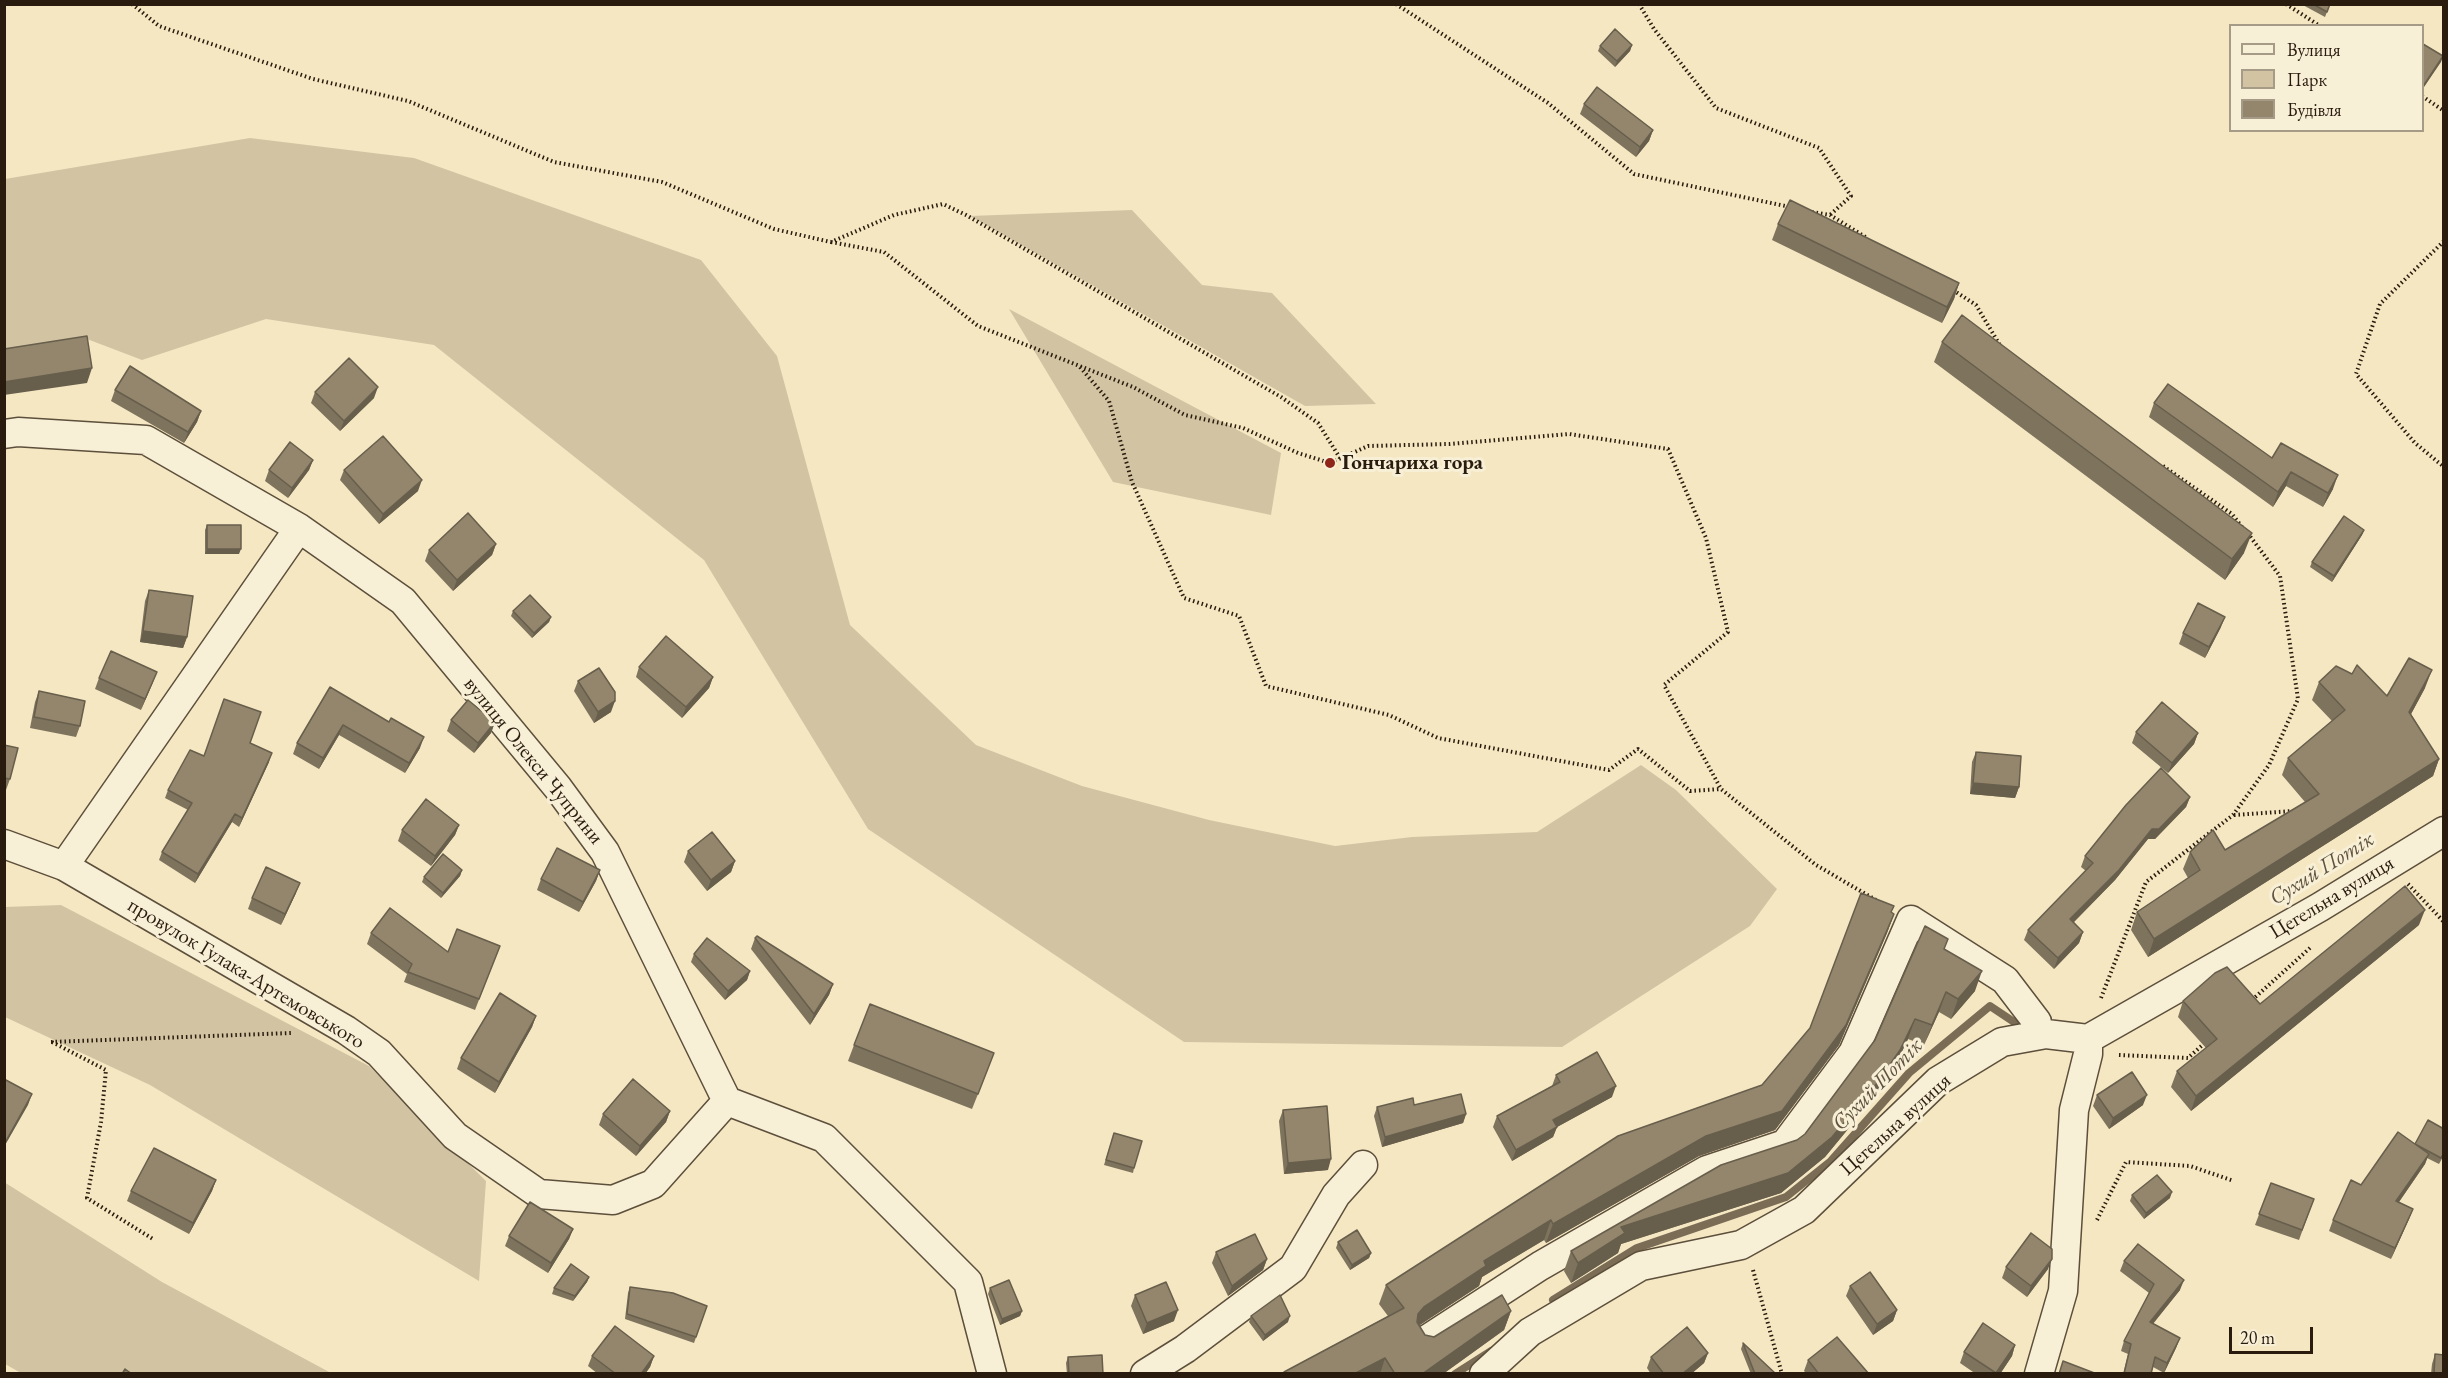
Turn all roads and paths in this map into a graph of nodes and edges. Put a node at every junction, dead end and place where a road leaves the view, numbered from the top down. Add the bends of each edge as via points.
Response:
1 (132, 4) edge
2 (1396, 4) edge
3 (1639, 4) edge
4 (2286, 4) edge
5 (2317, 24) edge
6 (2424, 97) edge
7 (2444, 111) edge
8 (1795, 208) edge
9 (1806, 210) edge
10 (1830, 215) junction
11 (1869, 239) edge
12 (2444, 241) edge
13 (831, 242) junction
14 (1947, 287) edge
15 (2004, 352) edge
16 (1078, 365) junction
17 (4, 434) edge
18 (1340, 458) junction
19 (2155, 461) edge
20 (2444, 467) edge
21 (299, 528) junction
22 (1721, 789) junction
23 (2295, 811) edge
24 (2234, 815) junction
25 (2444, 831) edge
26 (4, 844) edge
27 (64, 866) junction
28 (2405, 881) dead end
29 (1911, 920) junction
30 (2444, 922) edge
31 (2318, 940) dead end
32 (2249, 1003) edge
33 (2037, 1022) dead end
34 (300, 1032) dead end
35 (2214, 1035) edge
36 (2088, 1046) junction
37 (727, 1101) junction
38 (1363, 1165) dead end
39 (2235, 1181) dead end
40 (2095, 1223) dead end
41 (153, 1239) dead end
42 (1741, 1245) junction
43 (1426, 1340) edge
44 (992, 1374) edge
45 (1145, 1374) edge
46 (1485, 1374) edge
47 (1782, 1374) edge
48 (2039, 1374) edge

1 - 13 path via 159,26 313,79 408,101 554,162 662,182 774,229
2 - 8 path via 1548,103 1634,174
3 - 10 path via 1716,108 1819,148 1851,196
4 - 5 path
6 - 7 path
9 - 10 path
10 - 11 path
12 - 20 path via 2380,304 2356,374 2415,443
13 - 16 path via 884,252 978,326
13 - 18 path via 894,215 942,204 1281,397 1318,423
14 - 15 path via 1976,305
16 - 18 path via 1133,387 1185,415 1243,428 1330,463
16 - 22 path via 1109,401 1131,482 1184,598 1239,616 1266,686 1389,715 1438,738 1609,770 1638,749 1690,791
17 - 21 street, вулиця Олекси Чуприни via 146,440
18 - 22 path via 1368,446 1569,434 1668,449 1706,538 1728,632 1664,685
19 - 24 path via 2232,514 2280,576 2298,699 2269,765
21 - 27 street
21 - 37 street, вулиця Олекси Чуприни via 403,601 606,852
22 - 29 path via 1816,865
23 - 24 path
24 - 36 path via 2145,882 2110,971
25 - 36 street, Цегельна вулиця
26 - 27 street, провулок Гулака-Артемовського
27 - 37 street, провулок Гулака-Артемовського via 346,1030 379,1053 455,1136 539,1194 613,1200 653,1184
28 - 30 path
29 - 33 street via 2005,980
29 - 43 street via 1853,1053 1785,1144 1707,1170 1540,1266
31 - 32 path
34 - 41 path via 51,1042 106,1070 87,1198
35 - 36 path via 2188,1058
36 - 42 street, Цегельна вулиця via 2046,1034 2002,1042 1938,1081 1804,1210
36 - 48 street via 2073,1110 2063,1291
37 - 44 street via 824,1138 968,1282
38 - 45 street via 1336,1195 1293,1268
39 - 40 path via 2190,1166 2126,1162
42 - 46 street, Цегельна вулиця via 1641,1266 1530,1332
42 - 47 path via 1751,1263

